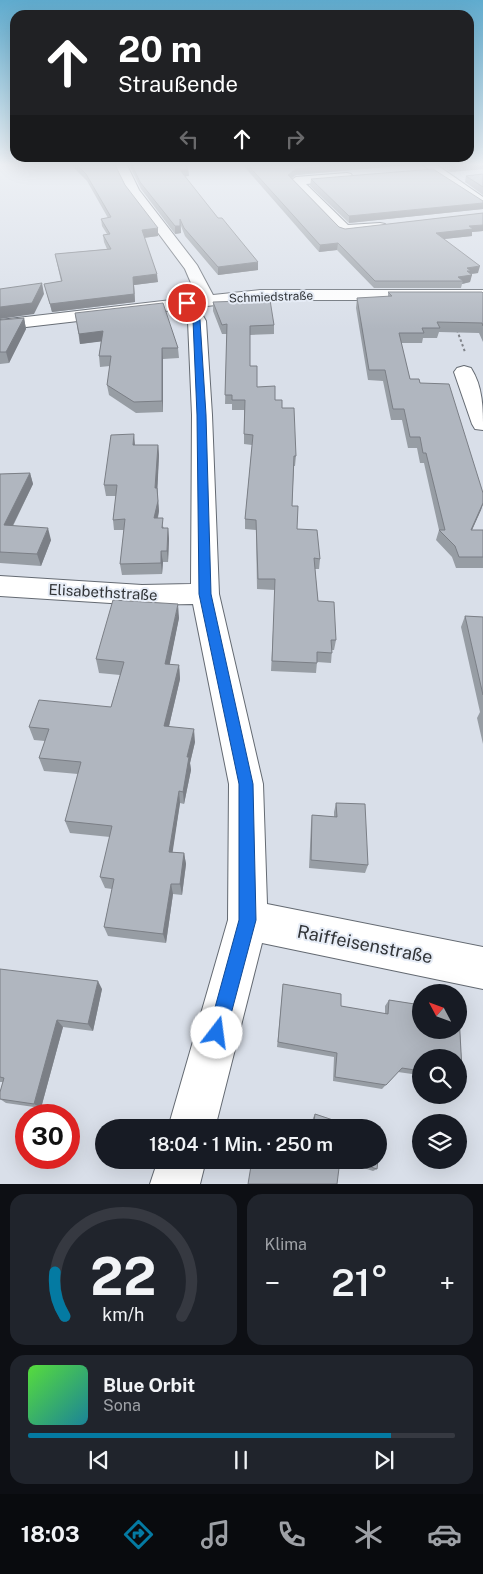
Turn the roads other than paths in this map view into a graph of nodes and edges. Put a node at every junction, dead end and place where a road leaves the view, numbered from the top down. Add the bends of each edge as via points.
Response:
1 (154, 218) edge
2 (332, 218) edge
3 (394, 225) edge
4 (483, 295) edge
5 (197, 302) junction
6 (0, 325) edge
7 (464, 372) road end
8 (483, 424) edge
9 (0, 586) edge
10 (205, 594) junction
11 (248, 920) junction
12 (483, 968) edge
13 (193, 1119) edge
14 (179, 1169) edge
15 (175, 1184) edge

1 - 5 street via 192,268
2 - 3 street via 344,230
4 - 5 street, Schmiedstraße via 260,296
5 - 6 street, Schmiedstraße
5 - 10 street
7 - 8 street
9 - 10 street, Elisabethstraße via 142,595
10 - 11 street via 246,784
11 - 12 street, Raiffeisenstraße
11 - 13 street
14 - 15 street

